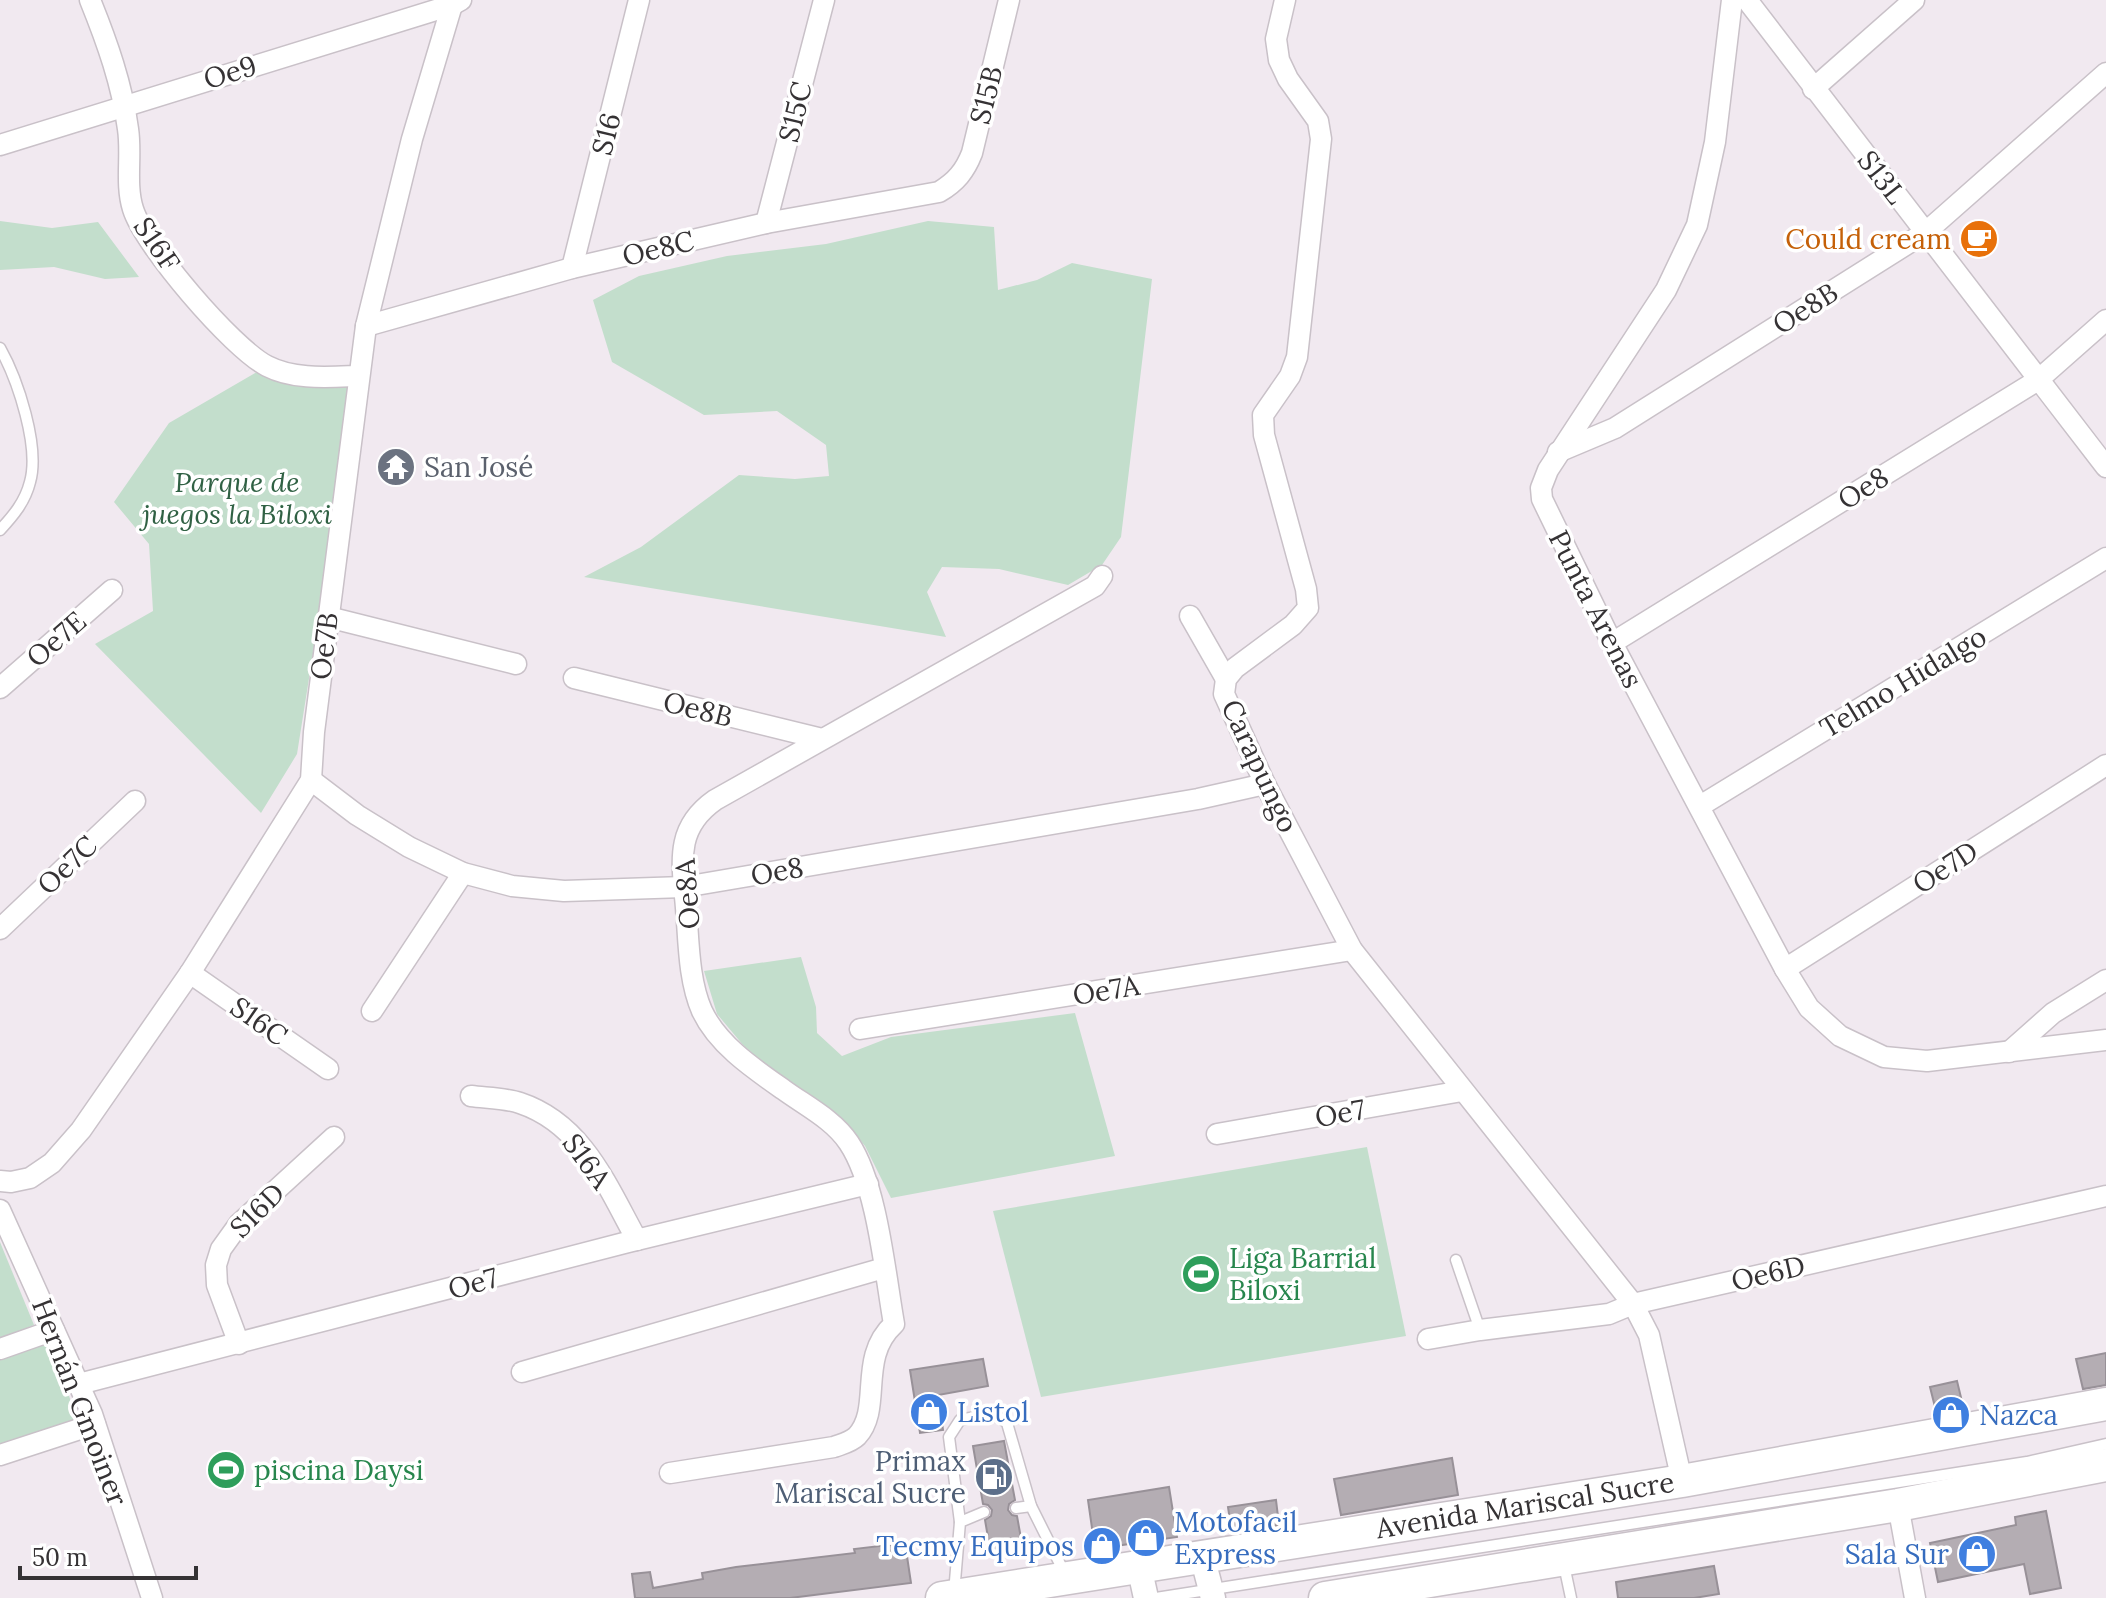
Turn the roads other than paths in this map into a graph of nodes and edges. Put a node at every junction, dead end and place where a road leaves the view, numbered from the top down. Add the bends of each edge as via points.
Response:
1 (90, 0) edge
2 (639, 0) edge
3 (824, 0) edge
4 (1009, 0) edge
5 (1285, 0) edge
6 (1732, 0) edge
7 (1747, 0) edge
8 (1914, 0) edge
9 (456, 2) edge
10 (2106, 73) edge
11 (1813, 89) junction
12 (124, 104) junction
13 (0, 145) edge
14 (952, 184) joint
15 (766, 223) junction
16 (1926, 232) junction
17 (572, 268) junction
18 (2106, 320) edge
19 (366, 326) junction
20 (0, 348) edge
21 (357, 376) junction
22 (2038, 380) junction
23 (1558, 452) junction
24 (2106, 467) edge
25 (0, 530) edge
26 (2106, 558) edge
27 (1102, 576) dead end
28 (112, 590) dead end
29 (1190, 616) dead end
30 (328, 617) junction
31 (1612, 643) junction
32 (516, 664) dead end
33 (574, 678) dead end
34 (1226, 679) junction
35 (0, 688) edge
36 (822, 739) junction
37 (2106, 765) edge
38 (311, 780) junction
39 (1265, 784) junction
40 (135, 801) dead end
41 (1700, 806) junction
42 (463, 873) junction
43 (684, 887) junction
44 (0, 929) edge
45 (1352, 950) junction
46 (1785, 969) junction
47 (190, 973) junction
48 (2106, 980) edge
49 (372, 1011) dead end
50 (860, 1029) dead end
51 (2106, 1040) edge
52 (2009, 1052) junction
53 (328, 1069) dead end
54 (1462, 1091) junction
55 (471, 1096) dead end
56 (1217, 1134) dead end
57 (334, 1137) dead end
58 (0, 1181) edge
59 (868, 1184) junction
60 (2106, 1196) edge
61 (0, 1210) edge
62 (637, 1240) junction
63 (1456, 1260) dead end
64 (884, 1268) junction
65 (1633, 1304) junction
66 (54, 1330) junction
67 (1480, 1330) junction
68 (1428, 1339) dead end
69 (239, 1344) junction
70 (0, 1349) edge
71 (522, 1372) dead end
72 (79, 1384) junction
73 (2106, 1404) edge
74 (95, 1424) junction
75 (0, 1455) edge
76 (2105, 1463) edge
77 (670, 1473) dead end
78 (1682, 1481) junction
79 (1898, 1505) junction
80 (1031, 1506) junction
81 (1016, 1508) dead end
82 (984, 1512) dead end
83 (960, 1522) junction
84 (1563, 1561) junction
85 (1208, 1577) edge
86 (1067, 1578) junction
87 (1144, 1585) edge
88 (1394, 1593) edge
89 (948, 1597) edge
90 (152, 1598) edge
91 (1325, 1598) edge
92 (1571, 1598) edge
93 (1915, 1598) edge

1 - 12 street, S16F
2 - 17 street, S16
3 - 15 street, S15C
4 - 14 street, S15B via 972,153
5 - 34 street, Carapungo via 1276,39 1279,60 1318,121 1321,139 1297,357 1263,415 1308,608
6 - 23 street, Punta Arenas via 1715,142 1697,225 1666,290
7 - 11 street, S13L
8 - 11 street
9 - 12 street, Oe9
9 - 19 street, Oe7B via 412,139
10 - 16 street, Oe8B
11 - 16 street, S13L
12 - 13 street, Oe9
12 - 21 street, S16F via 132,207 143,231 201,306 232,340 267,366 296,375
14 - 15 street, Oe8C via 922,197
15 - 17 street, Oe8C
16 - 22 street, S13L
16 - 23 street, Oe8B via 1615,428
17 - 19 street, Oe8C
18 - 22 street, Oe8
19 - 21 street, Oe7B
20 - 25 lane via 20,393 33,467 20,507
21 - 30 street, Oe7B
22 - 24 street, S13L
22 - 31 street, Oe8
23 - 31 street, Punta Arenas via 1541,488 1542,499
26 - 41 street, Telmo Hidalgo
27 - 36 street, Oe8A via 1095,586
28 - 35 street, Oe7E
29 - 34 street
30 - 32 street
30 - 38 street, Oe7B
31 - 41 street, Punta Arenas
33 - 36 street, Oe8B
34 - 39 street, Carapungo via 1224,694
36 - 43 street, Oe8A via 705,807 685,839
37 - 46 street, Oe7D
38 - 42 street, Oe8 via 396,839
38 - 47 street, Oe7B
39 - 43 street, Oe8
39 - 45 street, Carapungo
40 - 44 street, Oe7C
41 - 46 street, Punta Arenas
42 - 43 street, Oe8 via 512,886 564,891
42 - 49 street
43 - 59 street, Oe8A via 694,985 703,1012 748,1065 834,1125 849,1143
45 - 50 street, Oe7A
45 - 54 street, Carapungo
46 - 52 street, Punta Arenas via 1809,1008 1840,1036 1884,1057 1927,1061
47 - 53 street, S16C
47 - 58 street, Oe7B via 81,1130 52,1163 30,1178
48 - 52 street via 2053,1013
51 - 52 street, Punta Arenas
54 - 56 street, Oe7
54 - 65 street, Carapungo
55 - 62 street, S16A via 517,1102 571,1132 592,1158
57 - 69 street, S16D via 239,1224 221,1249 217,1285
59 - 62 street, Oe7
59 - 64 street, Oe8A
60 - 65 street, Oe6D
61 - 66 street, Hernán Gmoiner
62 - 69 street, Oe7
63 - 67 lane
64 - 71 street
64 - 77 street, Oe8A via 894,1324 877,1348 865,1420 853,1440
65 - 67 street, Oe6D via 1609,1314
65 - 78 street, Carapungo via 1649,1335
66 - 70 street
66 - 72 street, Hernán Gmoiner
67 - 68 street, Oe6D
69 - 72 street, Oe7
72 - 74 street, Hernán Gmoiner
73 - 78 main road, Avenida Mariscal Sucre
74 - 75 street
74 - 90 street, Hernán Gmoiner
76 - 79 main road
76 - 85 lane via 2027,1462
78 - 85 main road, Avenida Mariscal Sucre
79 - 84 main road
79 - 93 street
80 - 81 lane
80 - 83 lane via 1007,1423 989,1414 960,1420 949,1437
80 - 86 lane
82 - 83 lane
83 - 89 lane
84 - 88 main road
84 - 92 lane
85 - 87 main road, Avenida Mariscal Sucre
86 - 87 main road, Avenida Mariscal Sucre
86 - 89 main road, Avenida Mariscal Sucre
88 - 91 main road

